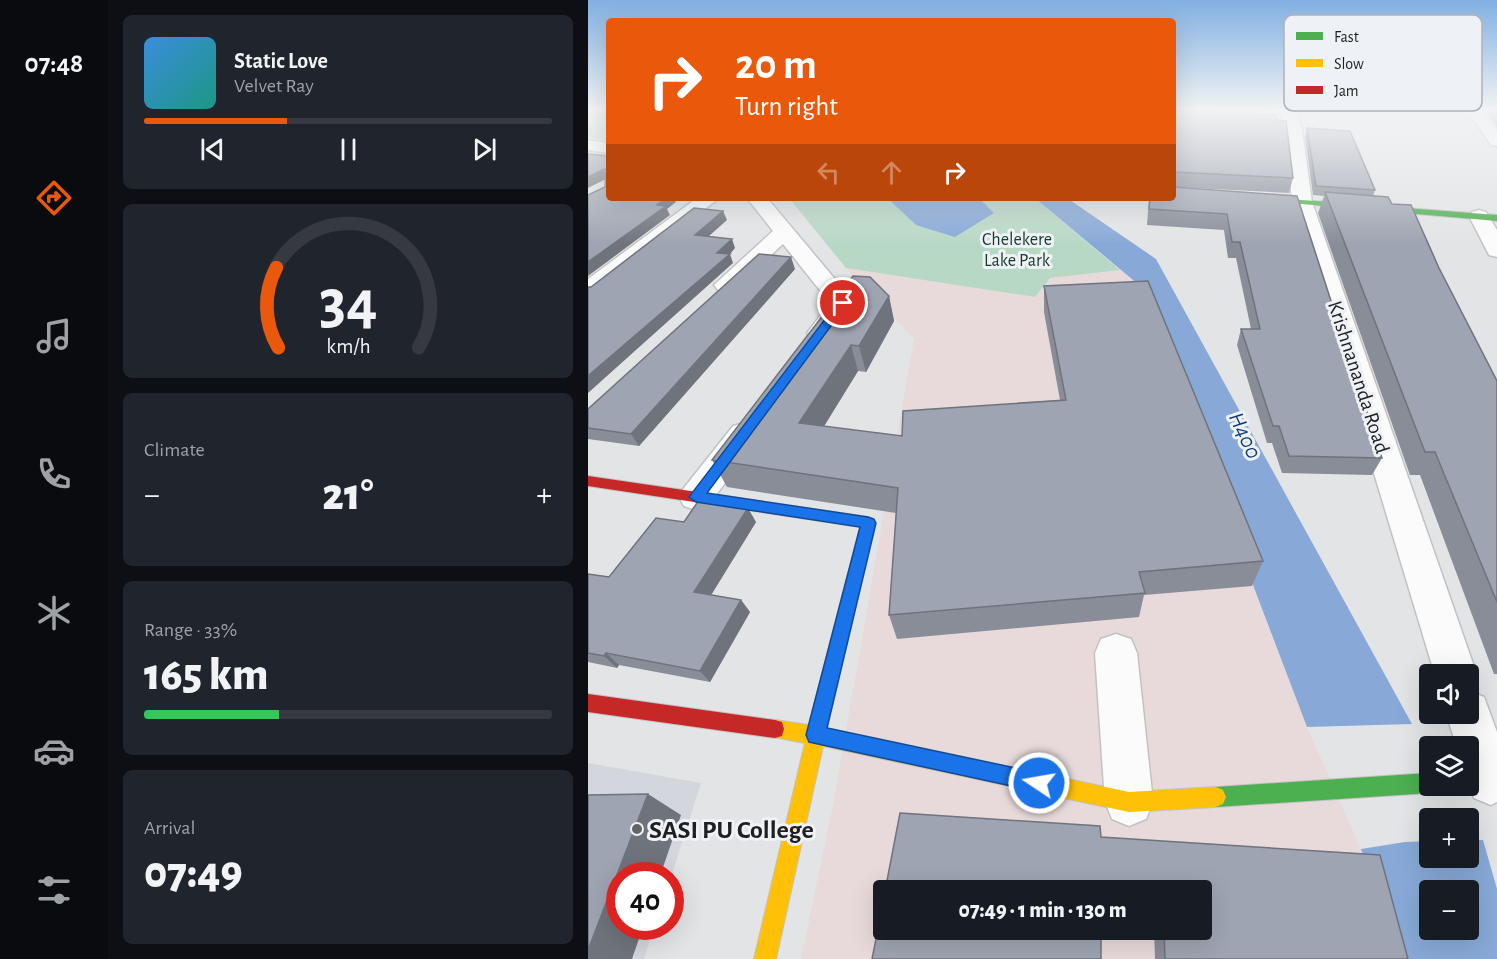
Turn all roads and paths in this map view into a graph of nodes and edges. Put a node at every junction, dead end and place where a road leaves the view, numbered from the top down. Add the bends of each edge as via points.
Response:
1 (1293, 154) edge
2 (1176, 195) edge
3 (705, 201) edge
4 (759, 201) edge
5 (1302, 202) junction
6 (1488, 217) edge
7 (784, 232) junction
8 (1497, 250) edge
9 (588, 290) edge
10 (707, 302) edge
11 (808, 349) edge
12 (759, 414) edge
13 (588, 481) edge
14 (696, 497) junction
15 (1116, 653) dead end
16 (1452, 664) edge
17 (588, 703) edge
18 (1471, 724) edge
19 (816, 735) junction
20 (1485, 782) edge
21 (1419, 784) edge
22 (1129, 802) junction
23 (765, 959) edge

1 - 5 street, Krishnananda Road
2 - 5 street
3 - 9 street
4 - 7 street
5 - 6 street
5 - 16 street, Krishnananda Road
6 - 8 street
7 - 10 street
7 - 11 street via 843,303
12 - 14 street
13 - 14 street
14 - 19 street via 868,523
15 - 22 street
17 - 19 street
18 - 20 street
19 - 22 street
19 - 23 street
21 - 22 street

